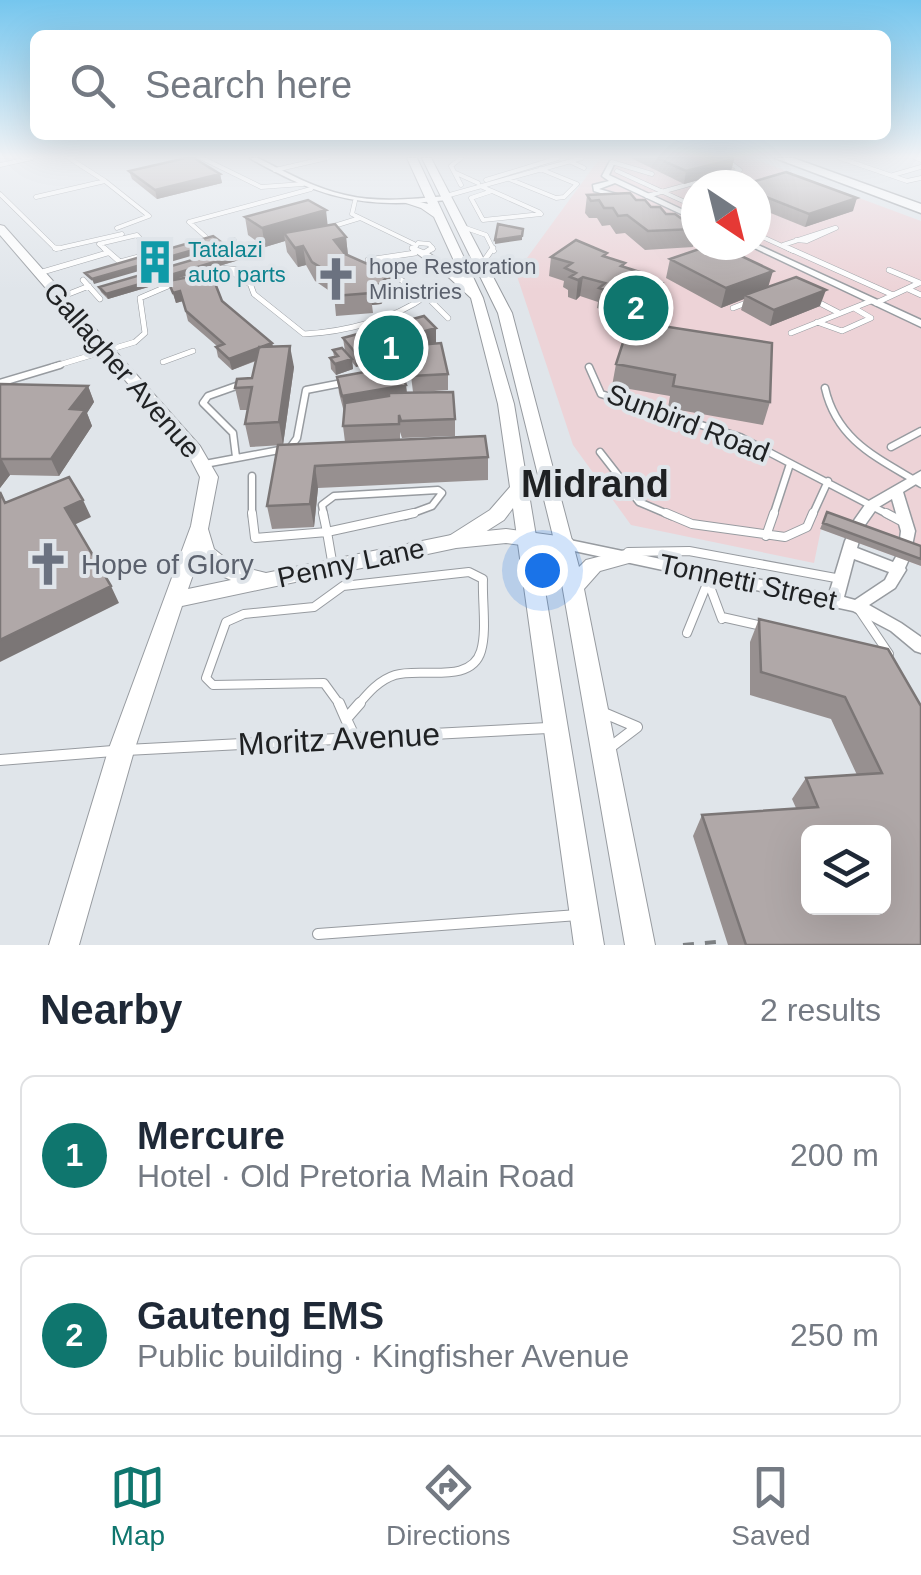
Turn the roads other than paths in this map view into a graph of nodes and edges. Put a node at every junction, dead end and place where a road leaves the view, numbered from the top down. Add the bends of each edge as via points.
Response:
1 (8, 202) edge
2 (131, 202) edge
3 (255, 202) edge
4 (354, 202) edge
5 (408, 202) edge
6 (434, 202) edge
7 (450, 202) edge
8 (473, 202) edge
9 (516, 202) edge
10 (659, 202) edge
11 (681, 212) edge
12 (441, 217) junction
13 (360, 218) junction
14 (334, 226) edge
15 (0, 228) edge
16 (117, 228) dead end
17 (122, 234) dead end
18 (206, 237) edge
19 (234, 240) dead end
20 (771, 240) edge
21 (796, 240) junction
22 (782, 245) junction
23 (246, 248) dead end
24 (415, 250) junction
25 (108, 253) junction
26 (771, 254) edge
27 (368, 260) edge
28 (384, 260) junction
29 (889, 270) dead end
30 (38, 273) junction
31 (83, 280) edge
32 (920, 283) edge
33 (90, 288) junction
34 (907, 289) junction
35 (893, 295) junction
36 (921, 295) edge
37 (426, 296) junction
38 (59, 297) junction
39 (478, 298) junction
40 (809, 298) edge
41 (100, 299) dead end
42 (750, 302) edge
43 (873, 302) junction
44 (733, 308) dead end
45 (853, 308) junction
46 (839, 313) junction
47 (448, 318) dead end
48 (816, 322) junction
49 (921, 324) edge
50 (791, 332) dead end
51 (106, 352) junction
52 (193, 352) dead end
53 (162, 362) dead end
54 (588, 367) dead end
55 (251, 381) edge
56 (2, 382) edge
57 (350, 382) edge
58 (825, 388) dead end
59 (921, 431) edge
60 (890, 448) dead end
61 (600, 452) dead end
62 (236, 457) junction
63 (204, 464) junction
64 (790, 464) junction
65 (252, 476) dead end
66 (918, 479) edge
67 (828, 482) junction
68 (520, 488) junction
69 (896, 491) junction
70 (872, 505) junction
71 (906, 524) junction
72 (200, 526) junction
73 (328, 531) junction
74 (766, 536) junction
75 (529, 538) junction
76 (852, 540) junction
77 (456, 542) junction
78 (565, 544) junction
79 (620, 555) junction
80 (902, 559) junction
81 (333, 568) junction
82 (282, 578) junction
83 (710, 578) junction
84 (841, 579) junction
85 (574, 587) junction
86 (174, 600) junction
87 (835, 600) junction
88 (857, 606) junction
89 (768, 628) edge
90 (687, 633) dead end
91 (921, 646) edge
92 (874, 650) edge
93 (890, 654) junction
94 (898, 668) edge
95 (598, 711) junction
96 (346, 719) junction
97 (557, 728) junction
98 (355, 738) junction
99 (120, 751) junction
100 (606, 751) junction
101 (0, 760) edge
102 (584, 915) junction
103 (318, 934) dead end
104 (64, 945) edge
105 (589, 945) edge
106 (640, 945) edge

1 - 17 lane via 56,250
2 - 16 lane via 148,216
3 - 18 lane via 190,222
4 - 13 lane via 351,212
5 - 12 main road
6 - 12 main road
7 - 78 main road via 505,312
8 - 9 lane via 483,220 541,214
10 - 11 street
12 - 39 main road
13 - 14 lane
13 - 24 lane
15 - 30 main road, Gallagher Avenue
19 - 23 lane via 230,247
20 - 22 lane
21 - 21 lane via 830,227 838,230 807,241
21 - 22 lane
22 - 35 lane
24 - 28 lane
24 - 39 main road
25 - 25 lane via 99,244 132,235 154,252 123,262
25 - 30 lane
26 - 43 street
27 - 28 lane
28 - 37 lane via 384,269
29 - 32 lane
30 - 38 main road, Gallagher Avenue
31 - 33 lane
32 - 34 lane
33 - 38 lane
33 - 41 lane
34 - 35 lane
34 - 36 lane
35 - 43 lane
37 - 47 lane
37 - 51 lane via 318,336 300,332 234,273 203,274 142,295 143,336
38 - 51 main road, Gallagher Avenue
39 - 68 main road
40 - 46 lane
42 - 44 lane
43 - 45 lane
43 - 49 street
45 - 46 lane
45 - 48 lane via 870,318 842,331
46 - 48 lane
48 - 50 lane
51 - 56 lane
51 - 63 main road, Gallagher Avenue
52 - 53 lane
54 - 64 lane, Sunbird Road via 601,394 740,438
55 - 62 lane via 203,403 233,434
57 - 62 lane via 306,390 290,448
58 - 66 lane via 836,427
59 - 60 lane
61 - 74 lane via 646,506 692,524
62 - 63 lane
63 - 72 main road, Gallagher Avenue via 209,477
64 - 67 lane, Sunbird Road
64 - 74 lane
65 - 73 lane via 255,538 268,542
66 - 69 street
67 - 70 lane, Sunbird Road
67 - 74 lane via 807,527 785,538
68 - 75 main road
68 - 77 main road via 497,515
69 - 70 street
69 - 71 street
70 - 71 lane, Sunbird Road
70 - 76 street
71 - 80 street
72 - 82 main road via 207,558 220,568
72 - 86 main road, Gallagher Avenue
73 - 73 lane via 322,505 334,496 442,493 420,512
73 - 81 lane
75 - 77 main road, Penny Lane
75 - 78 main road, Penny Lane
75 - 97 main road
76 - 80 street
76 - 84 street
77 - 81 main road, Penny Lane
78 - 79 street, Tonnetti Street
78 - 85 main road
79 - 83 street, Tonnetti Street
79 - 84 lane via 689,550
79 - 85 main road via 593,565
80 - 88 street via 890,584
81 - 82 main road, Penny Lane
82 - 86 main road, Penny Lane
83 - 87 street, Tonnetti Street
83 - 89 lane via 722,619
83 - 90 lane
84 - 87 street
85 - 95 main road
86 - 99 main road, Gallagher Avenue
87 - 88 street, Tonnetti Street
88 - 91 street, Tonnetti Street
88 - 93 lane
92 - 93 lane
93 - 94 lane
95 - 100 main road
95 - 100 lane via 638,726
96 - 96 lane via 324,682 212,685 206,678 226,622 314,607 342,586 470,572 483,578 481,653 469,667 390,674
96 - 98 lane
97 - 98 lane, Moritz Avenue
97 - 102 main road
98 - 99 lane, Moritz Avenue
99 - 101 lane, Moritz Avenue
99 - 104 main road, Gallagher Avenue
100 - 106 main road
102 - 103 lane
102 - 105 main road

